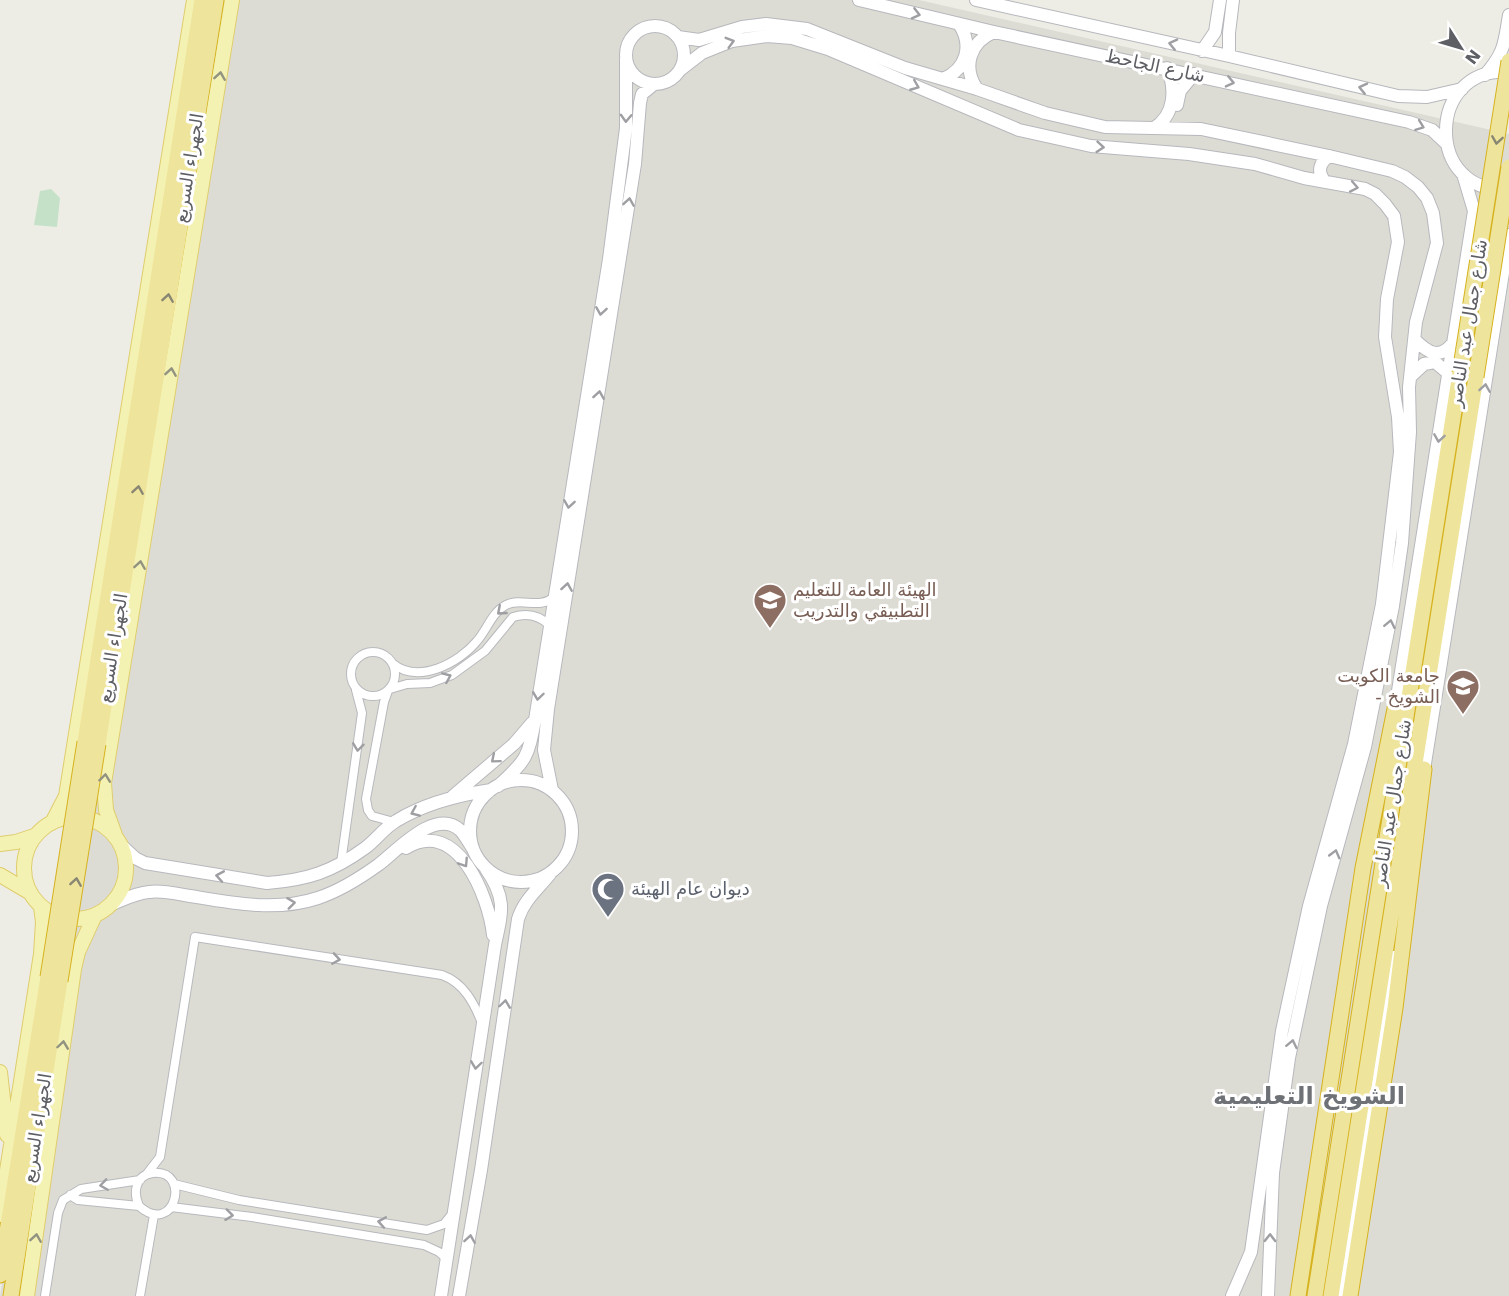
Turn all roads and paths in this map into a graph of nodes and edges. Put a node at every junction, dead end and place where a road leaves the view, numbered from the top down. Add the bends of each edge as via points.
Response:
1 (194, 0) edge
2 (202, 0) edge
3 (216, 0) edge
4 (232, 0) edge
5 (859, 0) edge
6 (976, 0) edge
7 (1220, 0) edge
8 (1233, 0) edge
9 (1509, 15) edge
10 (959, 24) junction
11 (994, 32) junction
12 (1215, 32) junction
13 (1229, 33) junction
14 (678, 37) junction
15 (1202, 51) junction
16 (1229, 56) junction
17 (626, 59) junction
18 (1509, 61) edge
19 (1167, 68) junction
20 (680, 70) junction
21 (1292, 71) junction
22 (1509, 72) edge
23 (1194, 74) junction
24 (1485, 75) junction
25 (943, 79) junction
26 (654, 84) junction
27 (976, 89) junction
28 (1462, 89) junction
29 (1285, 95) junction
30 (1026, 107) junction
31 (1045, 113) junction
32 (1154, 128) junction
33 (1178, 129) junction
34 (1019, 130) junction
35 (1036, 134) junction
36 (1446, 143) junction
37 (1310, 152) junction
38 (1329, 156) junction
39 (1509, 167) edge
40 (1463, 174) junction
41 (1304, 178) junction
42 (1325, 182) junction
43 (1509, 189) edge
44 (1509, 236) edge
45 (1415, 340) junction
46 (1453, 343) junction
47 (1449, 374) junction
48 (1410, 377) junction
49 (588, 429) junction
50 (554, 597) junction
51 (554, 620) junction
52 (392, 663) junction
53 (356, 690) junction
54 (389, 690) junction
55 (1396, 704) junction
56 (535, 720) junction
57 (1356, 759) junction
58 (1424, 769) junction
59 (1348, 786) junction
60 (495, 788) junction
61 (552, 790) junction
62 (453, 796) junction
63 (53, 821) junction
64 (394, 822) junction
65 (34, 836) junction
66 (118, 841) junction
67 (0, 844) edge
68 (473, 849) junction
69 (341, 863) junction
70 (379, 864) junction
71 (486, 869) junction
72 (550, 874) junction
73 (0, 875) edge
74 (256, 882) junction
75 (29, 892) junction
76 (252, 904) junction
77 (110, 905) junction
78 (41, 907) junction
79 (95, 915) junction
80 (495, 945) junction
81 (482, 1027) junction
82 (501, 1032) junction
83 (0, 1072) edge
84 (10, 1153) junction
85 (160, 1157) junction
86 (143, 1178) junction
87 (172, 1181) junction
88 (70, 1195) junction
89 (139, 1206) junction
90 (171, 1207) junction
91 (454, 1212) junction
92 (0, 1215) edge
93 (154, 1215) junction
94 (405, 1226) junction
95 (402, 1241) junction
96 (447, 1259) junction
97 (0, 1275) edge
98 (11, 1296) edge
99 (27, 1296) edge
100 (45, 1296) edge
101 (140, 1296) edge
102 (441, 1296) edge
103 (459, 1296) edge
104 (1232, 1296) edge
105 (1268, 1296) edge
106 (1298, 1296) edge
107 (1303, 1296) edge
108 (1315, 1296) edge
109 (1331, 1296) edge
110 (1340, 1296) edge
111 (1350, 1296) edge

1 - 63 main road, الجهراء السريع via 66,796
2 - 97 highway, الجهراء السريع, bridge
98 -> 3 highway, الجهراء السريع, bridge
66 -> 4 main road, الجهراء السريع via 106,810 104,783
5 -> 10 street, شارع الجاحظ
15 -> 6 street, شارع الجاحظ
7 - 12 street
8 - 13 street
9 - 24 street via 1499,58
10 - 11 street, شارع الجاحظ
10 - 25 street via 967,42 966,56 960,68
11 - 19 street, شارع الجاحظ
11 - 27 street via 978,42 970,59 969,72
12 - 13 street
12 - 15 street
13 - 16 street
14 - 17 street via 664,27 641,29 630,40
14 - 20 street via 684,56
14 - 25 street via 699,40 754,25 794,26
15 - 16 street, شارع الجاحظ
16 - 21 street, شارع الجاحظ
17 - 26 street via 636,76
17 -> 49 street via 626,128
18 -> 108 highway, شارع جمال عبد الناصر, bridge
19 - 23 street, شارع الجاحظ
19 - 32 street via 1173,89 1169,114
20 - 26 street via 669,80
20 -> 34 street via 702,53 732,41 767,36 792,38 828,49
28 -> 21 street, شارع الجاحظ via 1408,98
21 - 29 street via 1292,84
22 - 24 street
23 -> 29 street, شارع الجاحظ
23 - 33 street via 1180,91 1175,115
24 - 28 street
25 - 27 street
49 -> 26 street via 635,164 640,103 642,93
27 - 30 street
28 - 36 street via 1447,114
29 -> 36 street, شارع الجاحظ via 1417,124 1432,130
30 - 31 street
30 - 34 street via 1029,118
31 - 32 street via 1104,127
31 - 35 street via 1036,119
32 - 33 street
33 - 37 street via 1201,129
34 - 35 street
35 -> 41 street via 1091,147 1189,154 1256,164
36 - 40 street
37 - 38 street
37 - 41 street via 1314,163
38 - 42 street via 1320,165
38 - 45 street via 1405,177 1422,193 1433,213 1437,243 1416,322
39 - 109 highway, شارع جمال عبد الناصر, bridge
40 - 43 street via 1486,187
40 - 46 street via 1474,211
41 - 42 street
42 -> 57 street via 1375,194 1394,216 1398,242 1387,300 1385,337 1400,452 1382,604
58 -> 44 street
45 - 46 street via 1426,351 1435,353 1446,351
45 - 48 street
46 - 47 street
47 - 48 street via 1436,362 1424,364
47 -> 55 street
57 -> 48 street via 1393,606 1402,543
49 -> 50 street
51 -> 49 street
50 - 51 street
50 -> 52 street via 542,604 506,605 468,650 450,663 414,672
54 -> 51 street via 452,675 485,651 513,617
51 -> 56 street
51 - 61 street via 544,737
52 - 53 street via 388,657 374,652 360,656 354,661 350,677
52 - 54 street via 395,676
53 - 54 street via 375,697
53 -> 69 street via 362,713
54 - 64 street via 366,799 372,816
55 - 106 highway via 1363,868
55 - 107 street
56 - 60 street via 524,761
56 -> 62 street via 514,744
57 - 59 street
58 - 110 street
58 - 111 highway via 1395,1008
59 - 104 street via 1309,906 1282,1031 1251,1252
105 -> 59 street via 1273,1173 1288,1058
60 - 61 street via 524,780
60 - 62 street
60 - 68 street via 472,816
61 - 72 street via 569,812 572,827 566,857
62 -> 64 street
63 - 65 main road
63 - 66 main road via 72,816 91,819 100,822
64 - 69 street
65 - 67 main road
65 - 75 main road via 23,863
74 -> 66 street via 145,863
66 - 77 main road via 126,873 121,890
68 - 70 street via 460,829 434,825
68 - 71 street
69 - 74 street via 313,877
76 -> 70 street via 268,906 319,898
70 -> 80 street via 413,843 447,844 461,856 482,892
71 - 72 street via 517,883
71 - 80 street via 500,898
82 -> 72 street via 518,919 525,902
73 - 75 main road
74 - 76 street
75 - 78 main road
76 - 77 street via 156,891
77 - 79 main road
78 - 79 main road via 67,919
78 - 84 main road, الجهراء السريع via 42,954
99 -> 79 main road, الجهراء السريع via 74,969
80 - 81 street
81 - 82 street
85 -> 81 street via 195,937 442,975 467,994
81 -> 91 street
103 -> 82 street
83 - 84 main road
84 - 92 main road, الجهراء السريع
85 - 86 street
85 - 87 street
86 - 87 street via 154,1173
86 -> 88 street via 81,1189
86 - 89 street via 135,1188
87 - 90 street via 176,1192
94 -> 87 street via 239,1200
88 - 89 street via 78,1200
88 - 100 street via 57,1213
89 - 93 street
90 - 93 street
90 -> 95 street
91 - 94 street via 435,1229
91 - 96 street
93 - 101 street
94 - 95 street
95 - 96 street via 432,1248
96 - 102 street

